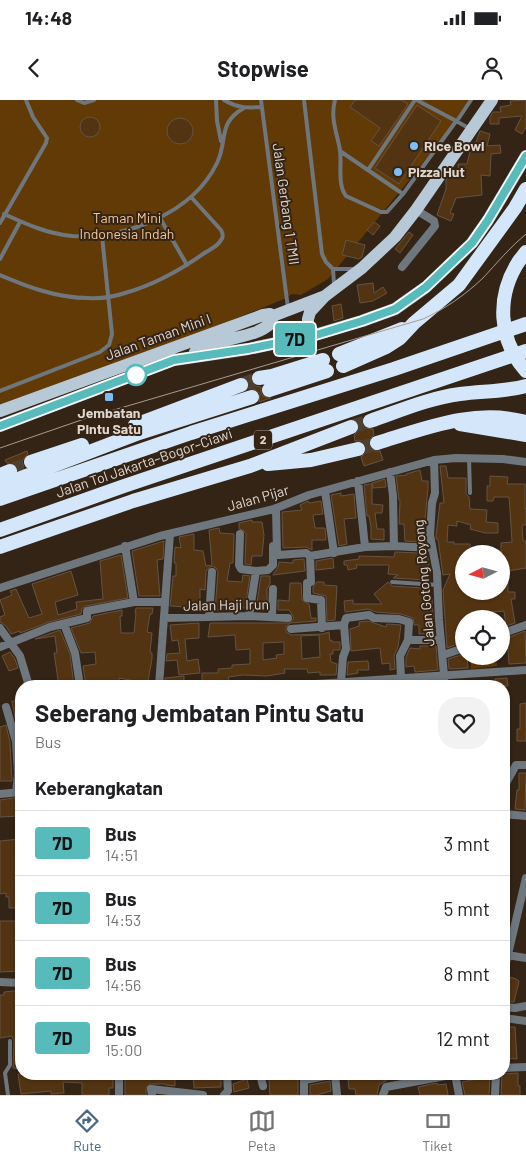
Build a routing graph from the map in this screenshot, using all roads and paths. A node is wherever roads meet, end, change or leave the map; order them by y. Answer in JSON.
{"nodes":[{"id":1,"x":26,"y":100,"type":"edge"},
{"id":2,"x":77,"y":100,"type":"edge"},
{"id":3,"x":94,"y":100,"type":"edge"},
{"id":4,"x":216,"y":100,"type":"edge"},
{"id":5,"x":224,"y":100,"type":"edge"},
{"id":6,"x":261,"y":100,"type":"edge"},
{"id":7,"x":304,"y":100,"type":"edge"},
{"id":8,"x":335,"y":100,"type":"edge"},
{"id":9,"x":416,"y":100,"type":"edge"},
{"id":10,"x":471,"y":100,"type":"edge"},
{"id":11,"x":492,"y":100,"type":"edge"},
{"id":12,"x":262,"y":107,"type":"junction"},
{"id":13,"x":244,"y":108,"type":"junction"},
{"id":14,"x":458,"y":119,"type":"junction"},
{"id":15,"x":471,"y":129,"type":"junction"},
{"id":16,"x":222,"y":143,"type":"junction"},
{"id":17,"x":340,"y":151,"type":"junction"},
{"id":18,"x":526,"y":156,"type":"edge"},
{"id":19,"x":368,"y":170,"type":"junction"},
{"id":20,"x":526,"y":189,"type":"edge"},
{"id":21,"x":403,"y":194,"type":"junction"},
{"id":22,"x":191,"y":196,"type":"junction"},
{"id":23,"x":416,"y":210,"type":"junction"},
{"id":24,"x":4,"y":214,"type":"junction"},
{"id":25,"x":160,"y":218,"type":"junction"},
{"id":26,"x":20,"y":222,"type":"junction"},
{"id":27,"x":0,"y":223,"type":"edge"},
{"id":28,"x":102,"y":236,"type":"junction"},
{"id":29,"x":522,"y":257,"type":"edge"},
{"id":30,"x":0,"y":258,"type":"edge"},
{"id":31,"x":187,"y":266,"type":"junction"},
{"id":32,"x":402,"y":267,"type":"dead end"},
{"id":33,"x":362,"y":268,"type":"junction"},
{"id":34,"x":333,"y":269,"type":"junction"},
{"id":35,"x":0,"y":275,"type":"edge"},
{"id":36,"x":329,"y":292,"type":"junction"},
{"id":37,"x":108,"y":298,"type":"junction"},
{"id":38,"x":288,"y":310,"type":"junction"},
{"id":39,"x":273,"y":316,"type":"junction"},
{"id":40,"x":526,"y":324,"type":"edge"},
{"id":41,"x":312,"y":332,"type":"junction"},
{"id":42,"x":526,"y":350,"type":"edge"},
{"id":43,"x":174,"y":360,"type":"junction"},
{"id":44,"x":341,"y":360,"type":"dead end"},
{"id":45,"x":526,"y":371,"type":"edge"},
{"id":46,"x":259,"y":378,"type":"tunnel mouth"},
{"id":47,"x":241,"y":385,"type":"tunnel mouth"},
{"id":48,"x":526,"y":386,"type":"edge"},
{"id":49,"x":0,"y":390,"type":"edge"},
{"id":50,"x":270,"y":390,"type":"tunnel mouth"},
{"id":51,"x":252,"y":397,"type":"tunnel mouth"},
{"id":52,"x":0,"y":411,"type":"edge"},
{"id":53,"x":370,"y":422,"type":"tunnel mouth"},
{"id":54,"x":447,"y":422,"type":"junction"},
{"id":55,"x":526,"y":422,"type":"edge"},
{"id":56,"x":0,"y":426,"type":"edge"},
{"id":57,"x":351,"y":427,"type":"tunnel mouth"},
{"id":58,"x":526,"y":435,"type":"edge"},
{"id":59,"x":377,"y":443,"type":"tunnel mouth"},
{"id":60,"x":358,"y":449,"type":"tunnel mouth"},
{"id":61,"x":469,"y":458,"type":"junction"},
{"id":62,"x":434,"y":460,"type":"junction"},
{"id":63,"x":31,"y":462,"type":"tunnel mouth"},
{"id":64,"x":526,"y":462,"type":"edge"},
{"id":65,"x":250,"y":466,"type":"junction"},
{"id":66,"x":390,"y":472,"type":"junction"},
{"id":67,"x":358,"y":481,"type":"junction"},
{"id":68,"x":0,"y":486,"type":"edge"},
{"id":69,"x":325,"y":490,"type":"junction"},
{"id":70,"x":470,"y":493,"type":"dead end"},
{"id":71,"x":0,"y":499,"type":"edge"},
{"id":72,"x":275,"y":508,"type":"junction"},
{"id":73,"x":0,"y":530,"type":"edge"},
{"id":74,"x":170,"y":534,"type":"junction"},
{"id":75,"x":240,"y":534,"type":"dead end"},
{"id":76,"x":125,"y":546,"type":"junction"},
{"id":77,"x":394,"y":546,"type":"junction"},
{"id":78,"x":0,"y":547,"type":"edge"},
{"id":79,"x":365,"y":547,"type":"junction"},
{"id":80,"x":432,"y":548,"type":"junction"},
{"id":81,"x":334,"y":553,"type":"junction"},
{"id":82,"x":310,"y":556,"type":"junction"},
{"id":83,"x":256,"y":571,"type":"junction"},
{"id":84,"x":212,"y":572,"type":"dead end"},
{"id":85,"x":392,"y":582,"type":"dead end"},
{"id":86,"x":438,"y":585,"type":"junction"},
{"id":87,"x":0,"y":588,"type":"edge"},
{"id":88,"x":273,"y":589,"type":"dead end"},
{"id":89,"x":134,"y":602,"type":"junction"},
{"id":90,"x":165,"y":602,"type":"junction"},
{"id":91,"x":249,"y":616,"type":"junction"},
{"id":92,"x":272,"y":616,"type":"junction"},
{"id":93,"x":209,"y":617,"type":"junction"},
{"id":94,"x":164,"y":618,"type":"junction"},
{"id":95,"x":288,"y":618,"type":"dead end"},
{"id":96,"x":64,"y":624,"type":"junction"},
{"id":97,"x":526,"y":624,"type":"edge"},
{"id":98,"x":344,"y":625,"type":"junction"},
{"id":99,"x":0,"y":628,"type":"edge"},
{"id":100,"x":322,"y":628,"type":"junction"},
{"id":101,"x":291,"y":629,"type":"dead end"},
{"id":102,"x":510,"y":630,"type":"edge"},
{"id":103,"x":408,"y":640,"type":"junction"},
{"id":104,"x":441,"y":640,"type":"junction"},
{"id":105,"x":10,"y":643,"type":"junction"},
{"id":106,"x":0,"y":647,"type":"edge"},
{"id":107,"x":455,"y":651,"type":"edge"},
{"id":108,"x":442,"y":655,"type":"junction"},
{"id":109,"x":526,"y":670,"type":"edge"},
{"id":110,"x":444,"y":675,"type":"junction"},
{"id":111,"x":401,"y":679,"type":"junction"},
{"id":112,"x":27,"y":680,"type":"edge"},
{"id":113,"x":79,"y":680,"type":"edge"},
{"id":114,"x":159,"y":680,"type":"edge"},
{"id":115,"x":342,"y":680,"type":"edge"},
{"id":116,"x":381,"y":680,"type":"edge"},
{"id":117,"x":444,"y":680,"type":"edge"},
{"id":118,"x":6,"y":707,"type":"dead end"},
{"id":119,"x":15,"y":738,"type":"edge"},
{"id":120,"x":526,"y":765,"type":"edge"},
{"id":121,"x":510,"y":776,"type":"edge"},
{"id":122,"x":15,"y":792,"type":"edge"},
{"id":123,"x":0,"y":794,"type":"edge"},
{"id":124,"x":510,"y":815,"type":"edge"},
{"id":125,"x":526,"y":816,"type":"edge"},
{"id":126,"x":526,"y":881,"type":"edge"},
{"id":127,"x":510,"y":943,"type":"edge"},
{"id":128,"x":510,"y":955,"type":"edge"},
{"id":129,"x":526,"y":958,"type":"edge"},
{"id":130,"x":0,"y":982,"type":"edge"},
{"id":131,"x":15,"y":983,"type":"edge"},
{"id":132,"x":526,"y":1006,"type":"edge"},
{"id":133,"x":510,"y":1008,"type":"edge"},
{"id":134,"x":510,"y":1019,"type":"edge"},
{"id":135,"x":526,"y":1020,"type":"edge"},
{"id":136,"x":10,"y":1041,"type":"dead end"},
{"id":137,"x":526,"y":1067,"type":"edge"},
{"id":138,"x":510,"y":1068,"type":"edge"},
{"id":139,"x":119,"y":1080,"type":"edge"},
{"id":140,"x":227,"y":1080,"type":"edge"},
{"id":141,"x":262,"y":1080,"type":"edge"},
{"id":142,"x":304,"y":1080,"type":"edge"},
{"id":143,"x":334,"y":1080,"type":"edge"},
{"id":144,"x":424,"y":1080,"type":"edge"},
{"id":145,"x":457,"y":1080,"type":"edge"},
{"id":146,"x":496,"y":1080,"type":"edge"},
{"id":147,"x":263,"y":1086,"type":"dead end"},
{"id":148,"x":8,"y":1095,"type":"edge"},
{"id":149,"x":120,"y":1095,"type":"edge"},
{"id":150,"x":152,"y":1095,"type":"edge"},
{"id":151,"x":203,"y":1095,"type":"edge"},
{"id":152,"x":224,"y":1095,"type":"edge"},
{"id":153,"x":304,"y":1095,"type":"edge"},
{"id":154,"x":336,"y":1095,"type":"edge"},
{"id":155,"x":383,"y":1095,"type":"edge"},
{"id":156,"x":459,"y":1095,"type":"edge"},
{"id":157,"x":495,"y":1095,"type":"edge"}],
"edges":[{"from":1,"to":24,"type":"lane"},
{"from":2,"to":3,"type":"lane"},
{"from":4,"to":16,"type":"lane"},
{"from":5,"to":13,"type":"lane"},
{"from":6,"to":12,"type":"lane","name":"Jalan Gerbang 1 TMII"},
{"from":7,"to":34,"type":"lane","name":"Jalan Gerbang 1 TMII"},
{"from":8,"to":17,"type":"lane"},
{"from":9,"to":14,"type":"lane"},
{"from":9,"to":19,"type":"lane"},
{"from":10,"to":14,"type":"lane"},
{"from":11,"to":15,"type":"main road"},
{"from":12,"to":13,"type":"lane"},
{"from":12,"to":38,"type":"lane","name":"Jalan Gerbang 1 TMII"},
{"from":13,"to":16,"type":"lane"},
{"from":14,"to":15,"type":"lane"},
{"from":14,"to":21,"type":"lane"},
{"from":15,"to":23,"type":"main road"},
{"from":16,"to":22,"type":"lane"},
{"from":17,"to":19,"type":"lane"},
{"from":17,"to":21,"type":"lane"},
{"from":18,"to":41,"type":"main road","name":"Jalan Taman Mini I"},
{"from":19,"to":21,"type":"lane"},
{"from":20,"to":44,"type":"highway"},
{"from":22,"to":25,"type":"lane"},
{"from":22,"to":31,"type":"lane"},
{"from":23,"to":32,"type":"street"},
{"from":23,"to":33,"type":"main road"},
{"from":24,"to":26,"type":"lane"},
{"from":24,"to":27,"type":"lane"},
{"from":25,"to":28,"type":"lane"},
{"from":25,"to":31,"type":"lane"},
{"from":26,"to":28,"type":"lane"},
{"from":26,"to":30,"type":"lane"},
{"from":28,"to":37,"type":"lane"},
{"from":29,"to":45,"type":"highway","bridge":true},
{"from":31,"to":37,"type":"lane"},
{"from":33,"to":34,"type":"lane"},
{"from":33,"to":36,"type":"main road"},
{"from":34,"to":36,"type":"lane"},
{"from":35,"to":37,"type":"lane"},
{"from":36,"to":38,"type":"main road","name":"Jalan Taman Mini I"},
{"from":36,"to":41,"type":"main road"},
{"from":37,"to":49,"type":"lane"},
{"from":38,"to":39,"type":"main road","name":"Jalan Taman Mini I"},
{"from":38,"to":41,"type":"main road"},
{"from":39,"to":43,"type":"main road"},
{"from":39,"to":52,"type":"main road","name":"Jalan Taman Mini I"},
{"from":40,"to":71,"type":"highway","name":"Jalan Tol Jakarta–Bogor–Ciawi","number":"2"},
{"from":41,"to":43,"type":"main road","name":"Jalan Taman Mini I"},
{"from":42,"to":73,"type":"highway","name":"Jalan Tol Jakarta–Bogor–Ciawi","number":"2"},
{"from":43,"to":56,"type":"main road","name":"Jalan Taman Mini I"},
{"from":46,"to":50,"type":"highway"},
{"from":47,"to":63,"type":"highway"},
{"from":48,"to":53,"type":"highway"},
{"from":51,"to":68,"type":"highway"},
{"from":54,"to":55,"type":"highway"},
{"from":54,"to":58,"type":"highway"},
{"from":54,"to":59,"type":"highway"},
{"from":57,"to":65,"type":"highway"},
{"from":60,"to":65,"type":"highway"},
{"from":61,"to":62,"type":"street","name":"Jalan Pijar"},
{"from":61,"to":64,"type":"street","name":"Jalan Pijar"},
{"from":61,"to":70,"type":"lane"},
{"from":62,"to":66,"type":"street","name":"Jalan Pijar"},
{"from":62,"to":80,"type":"street","name":"Jalan Gotong Royong"},
{"from":65,"to":78,"type":"highway"},
{"from":66,"to":67,"type":"street","name":"Jalan Pijar"},
{"from":66,"to":77,"type":"street"},
{"from":67,"to":69,"type":"street","name":"Jalan Pijar"},
{"from":67,"to":79,"type":"street"},
{"from":69,"to":72,"type":"street","name":"Jalan Pijar"},
{"from":69,"to":81,"type":"street"},
{"from":72,"to":74,"type":"street","name":"Jalan Pijar"},
{"from":72,"to":82,"type":"street"},
{"from":72,"to":83,"type":"street"},
{"from":74,"to":76,"type":"street","name":"Jalan Pijar"},
{"from":74,"to":90,"type":"street","name":"Jalan Haji Irun"},
{"from":75,"to":83,"type":"street"},
{"from":76,"to":87,"type":"street","name":"Jalan Pijar"},
{"from":76,"to":89,"type":"street"},
{"from":77,"to":79,"type":"street"},
{"from":77,"to":80,"type":"street"},
{"from":79,"to":81,"type":"street"},
{"from":80,"to":86,"type":"street","name":"Jalan Gotong Royong"},
{"from":81,"to":82,"type":"street"},
{"from":82,"to":100,"type":"street"},
{"from":83,"to":91,"type":"street"},
{"from":84,"to":93,"type":"street"},
{"from":85,"to":86,"type":"lane"},
{"from":86,"to":104,"type":"street","name":"Jalan Gotong Royong"},
{"from":88,"to":92,"type":"street"},
{"from":89,"to":90,"type":"street"},
{"from":89,"to":96,"type":"street"},
{"from":90,"to":94,"type":"street","name":"Jalan Haji Irun"},
{"from":91,"to":92,"type":"street","name":"Jalan Haji Irun"},
{"from":91,"to":93,"type":"street","name":"Jalan Haji Irun"},
{"from":92,"to":95,"type":"street","name":"Jalan Haji Irun"},
{"from":93,"to":94,"type":"street","name":"Jalan Haji Irun"},
{"from":94,"to":114,"type":"street","name":"Jalan Haji Irun"},
{"from":96,"to":105,"type":"street"},
{"from":96,"to":113,"type":"street"},
{"from":97,"to":102,"type":"street"},
{"from":98,"to":100,"type":"street"},
{"from":98,"to":103,"type":"street"},
{"from":98,"to":115,"type":"street"},
{"from":99,"to":105,"type":"street"},
{"from":100,"to":101,"type":"street"},
{"from":103,"to":104,"type":"street"},
{"from":103,"to":111,"type":"street"},
{"from":104,"to":108,"type":"street","name":"Jalan Gotong Royong"},
{"from":105,"to":106,"type":"street"},
{"from":105,"to":112,"type":"street"},
{"from":107,"to":108,"type":"street"},
{"from":108,"to":110,"type":"street","name":"Jalan Gotong Royong"},
{"from":109,"to":110,"type":"street"},
{"from":110,"to":111,"type":"street"},
{"from":110,"to":117,"type":"street","name":"Jalan Gotong Royong"},
{"from":111,"to":116,"type":"street"},
{"from":118,"to":119,"type":"street"},
{"from":120,"to":121,"type":"street"},
{"from":122,"to":123,"type":"street"},
{"from":124,"to":125,"type":"street"},
{"from":126,"to":127,"type":"street"},
{"from":128,"to":129,"type":"street"},
{"from":130,"to":131,"type":"street"},
{"from":132,"to":133,"type":"street"},
{"from":134,"to":135,"type":"street"},
{"from":136,"to":148,"type":"lane"},
{"from":137,"to":138,"type":"street"},
{"from":139,"to":149,"type":"street"},
{"from":140,"to":152,"type":"street"},
{"from":141,"to":147,"type":"street"},
{"from":142,"to":153,"type":"street"},
{"from":143,"to":154,"type":"street"},
{"from":144,"to":155,"type":"street"},
{"from":145,"to":156,"type":"street"},
{"from":146,"to":157,"type":"street"},
{"from":150,"to":151,"type":"street"}]}
